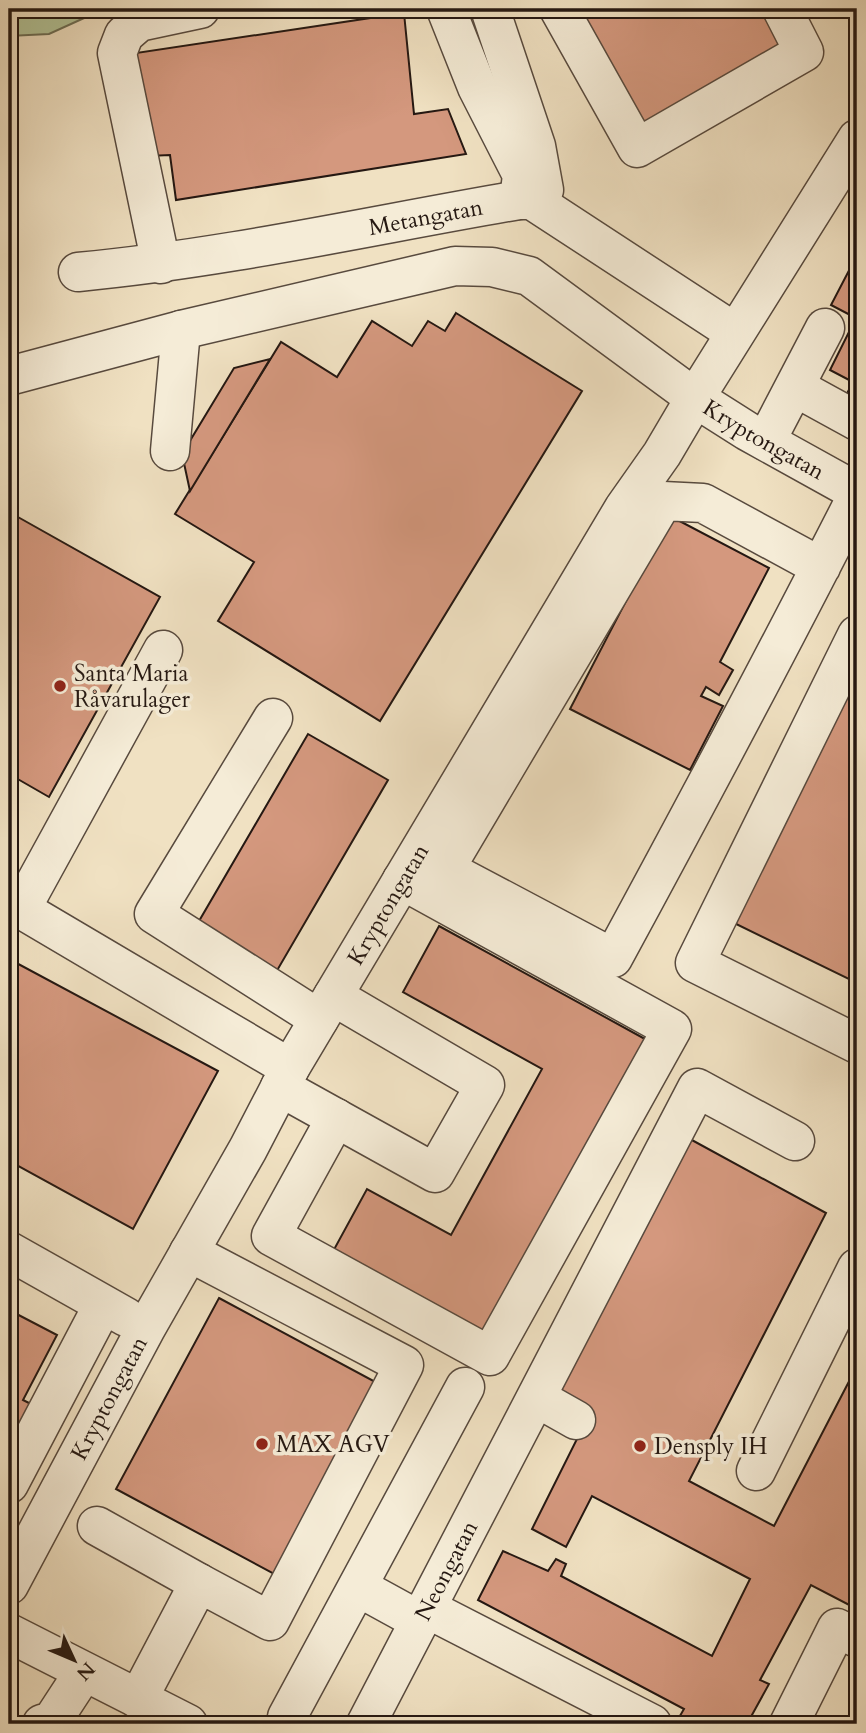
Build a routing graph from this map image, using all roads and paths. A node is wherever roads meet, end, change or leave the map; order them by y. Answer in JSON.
{"nodes":[{"id":1,"x":200,"y":9,"type":"edge"},
{"id":2,"x":446,"y":9,"type":"edge"},
{"id":3,"x":491,"y":9,"type":"edge"},
{"id":4,"x":559,"y":9,"type":"edge"},
{"id":5,"x":782,"y":9,"type":"edge"},
{"id":6,"x":857,"y":139,"type":"edge"},
{"id":7,"x":530,"y":202,"type":"junction"},
{"id":8,"x":161,"y":264,"type":"junction"},
{"id":9,"x":78,"y":272,"type":"dead end"},
{"id":10,"x":825,"y":328,"type":"dead end"},
{"id":11,"x":181,"y":330,"type":"junction"},
{"id":12,"x":734,"y":332,"type":"junction"},
{"id":13,"x":9,"y":376,"type":"edge"},
{"id":14,"x":795,"y":387,"type":"junction"},
{"id":15,"x":695,"y":398,"type":"junction"},
{"id":16,"x":857,"y":421,"type":"edge"},
{"id":17,"x":766,"y":441,"type":"junction"},
{"id":18,"x":170,"y":452,"type":"dead end"},
{"id":19,"x":857,"y":494,"type":"edge"},
{"id":20,"x":821,"y":567,"type":"junction"},
{"id":21,"x":857,"y":635,"type":"edge"},
{"id":22,"x":163,"y":650,"type":"dead end"},
{"id":23,"x":273,"y":718,"type":"dead end"},
{"id":24,"x":402,"y":880,"type":"junction"},
{"id":25,"x":15,"y":906,"type":"edge"},
{"id":26,"x":326,"y":1007,"type":"junction"},
{"id":27,"x":857,"y":1044,"type":"edge"},
{"id":28,"x":285,"y":1077,"type":"junction"},
{"id":29,"x":336,"y":1118,"type":"junction"},
{"id":30,"x":795,"y":1142,"type":"dead end"},
{"id":31,"x":9,"y":1251,"type":"edge"},
{"id":32,"x":189,"y":1252,"type":"junction"},
{"id":33,"x":857,"y":1268,"type":"edge"},
{"id":34,"x":103,"y":1305,"type":"junction"},
{"id":35,"x":146,"y":1328,"type":"junction"},
{"id":36,"x":466,"y":1387,"type":"dead end"},
{"id":37,"x":532,"y":1407,"type":"junction"},
{"id":38,"x":576,"y":1420,"type":"dead end"},
{"id":39,"x":756,"y":1471,"type":"dead end"},
{"id":40,"x":9,"y":1484,"type":"edge"},
{"id":41,"x":97,"y":1526,"type":"dead end"},
{"id":42,"x":199,"y":1583,"type":"junction"},
{"id":43,"x":9,"y":1585,"type":"edge"},
{"id":44,"x":358,"y":1587,"type":"junction"},
{"id":45,"x":423,"y":1615,"type":"junction"},
{"id":46,"x":9,"y":1633,"type":"edge"},
{"id":47,"x":857,"y":1638,"type":"edge"},
{"id":48,"x":85,"y":1672,"type":"junction"},
{"id":49,"x":138,"y":1699,"type":"junction"},
{"id":50,"x":287,"y":1717,"type":"dead end"},
{"id":51,"x":42,"y":1724,"type":"edge"},
{"id":52,"x":188,"y":1724,"type":"edge"},
{"id":53,"x":366,"y":1724,"type":"edge"},
{"id":54,"x":652,"y":1724,"type":"edge"},
{"id":55,"x":789,"y":1724,"type":"edge"}],
"edges":[{"from":1,"to":8,"type":"street"},
{"from":2,"to":7,"type":"street"},
{"from":3,"to":7,"type":"street"},
{"from":4,"to":5,"type":"street"},
{"from":6,"to":12,"type":"street"},
{"from":7,"to":8,"type":"street","name":"Metangatan"},
{"from":7,"to":12,"type":"street"},
{"from":8,"to":9,"type":"street","name":"Metangatan"},
{"from":10,"to":14,"type":"street"},
{"from":11,"to":13,"type":"street"},
{"from":11,"to":15,"type":"street"},
{"from":11,"to":18,"type":"street"},
{"from":12,"to":15,"type":"street"},
{"from":14,"to":16,"type":"street"},
{"from":14,"to":17,"type":"street"},
{"from":15,"to":17,"type":"street","name":"Kryptongatan"},
{"from":15,"to":24,"type":"street","name":"Kryptongatan"},
{"from":17,"to":19,"type":"street","name":"Kryptongatan"},
{"from":19,"to":20,"type":"street"},
{"from":20,"to":20,"type":"street"},
{"from":21,"to":27,"type":"street"},
{"from":22,"to":25,"type":"street"},
{"from":23,"to":26,"type":"street"},
{"from":24,"to":26,"type":"street","name":"Kryptongatan"},
{"from":24,"to":29,"type":"street"},
{"from":25,"to":28,"type":"street"},
{"from":26,"to":28,"type":"street","name":"Kryptongatan"},
{"from":26,"to":29,"type":"street"},
{"from":28,"to":29,"type":"street"},
{"from":28,"to":32,"type":"street","name":"Kryptongatan"},
{"from":30,"to":37,"type":"street","name":"Neongatan"},
{"from":31,"to":34,"type":"street"},
{"from":32,"to":35,"type":"street","name":"Kryptongatan"},
{"from":32,"to":42,"type":"street"},
{"from":33,"to":39,"type":"street"},
{"from":34,"to":35,"type":"street"},
{"from":34,"to":40,"type":"street"},
{"from":35,"to":43,"type":"street","name":"Kryptongatan"},
{"from":36,"to":44,"type":"street"},
{"from":37,"to":38,"type":"street"},
{"from":37,"to":45,"type":"street","name":"Neongatan"},
{"from":41,"to":42,"type":"street"},
{"from":42,"to":49,"type":"street"},
{"from":44,"to":45,"type":"street"},
{"from":44,"to":50,"type":"street"},
{"from":45,"to":53,"type":"street","name":"Neongatan"},
{"from":45,"to":54,"type":"street"},
{"from":46,"to":48,"type":"street"},
{"from":47,"to":55,"type":"street"},
{"from":48,"to":49,"type":"street"},
{"from":48,"to":51,"type":"street"},
{"from":49,"to":52,"type":"street"}]}
